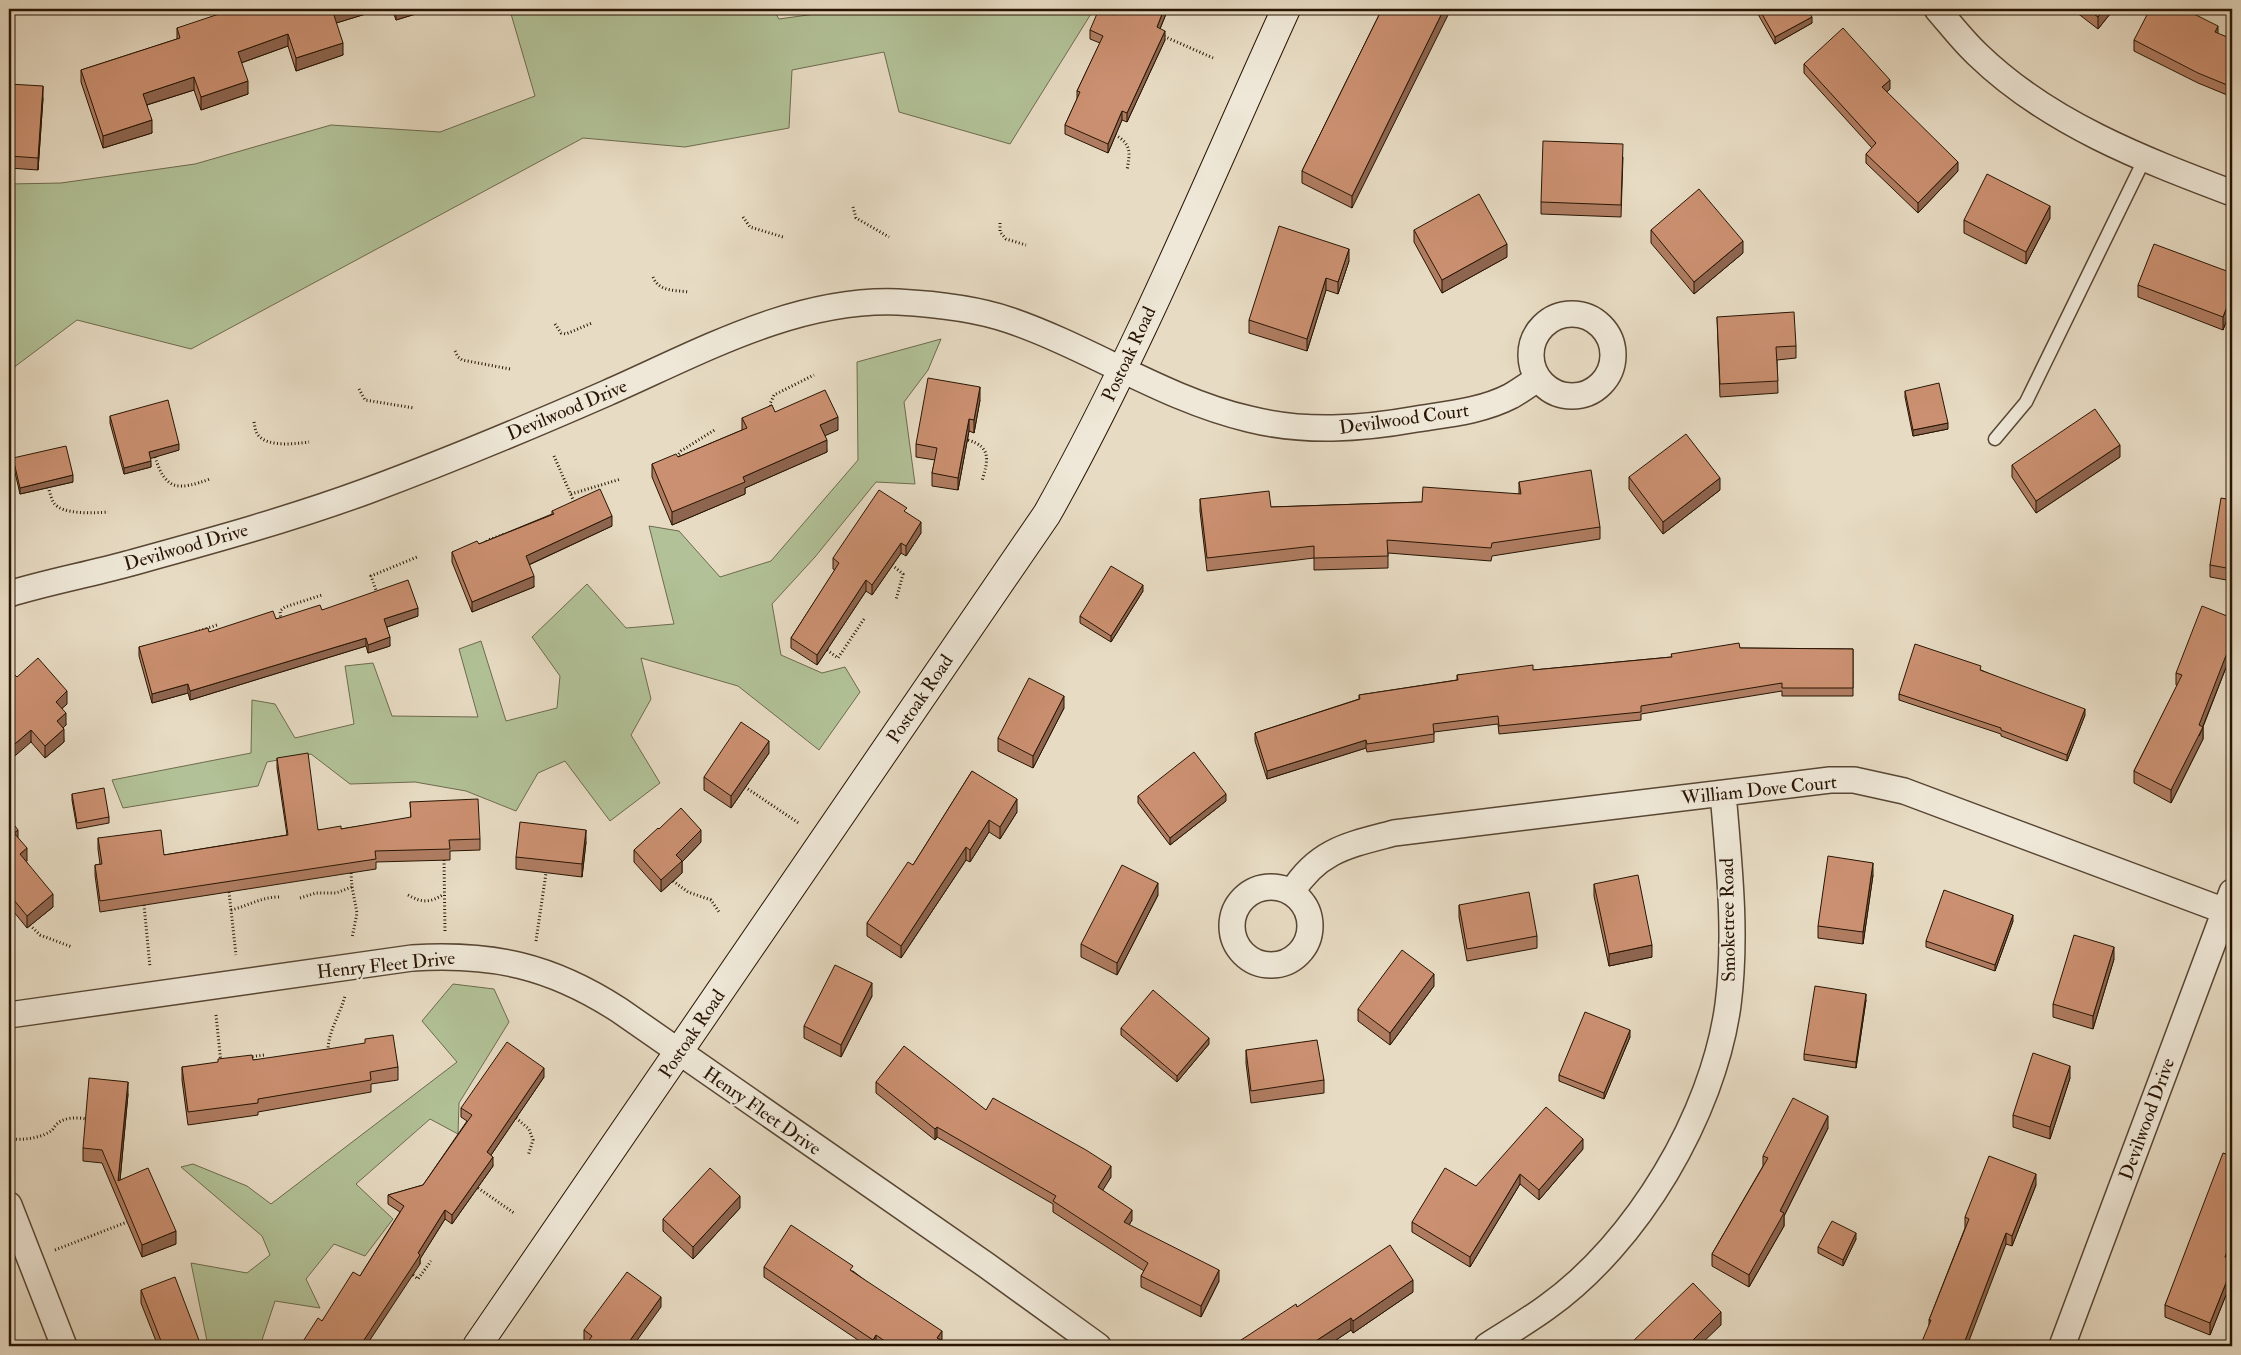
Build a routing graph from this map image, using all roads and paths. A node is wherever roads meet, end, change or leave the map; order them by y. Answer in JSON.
{"nodes":[{"id":1,"x":1286,"y":9,"type":"edge"},
{"id":2,"x":1937,"y":9,"type":"edge"},
{"id":3,"x":1158,"y":33,"type":"edge"},
{"id":4,"x":1213,"y":58,"type":"dead end"},
{"id":5,"x":1116,"y":135,"type":"edge"},
{"id":6,"x":2144,"y":160,"type":"junction"},
{"id":7,"x":1127,"y":170,"type":"dead end"},
{"id":8,"x":2232,"y":193,"type":"edge"},
{"id":9,"x":853,"y":207,"type":"dead end"},
{"id":10,"x":743,"y":217,"type":"dead end"},
{"id":11,"x":1000,"y":223,"type":"dead end"},
{"id":12,"x":783,"y":237,"type":"dead end"},
{"id":13,"x":889,"y":237,"type":"dead end"},
{"id":14,"x":1026,"y":245,"type":"dead end"},
{"id":15,"x":653,"y":277,"type":"dead end"},
{"id":16,"x":689,"y":292,"type":"dead end"},
{"id":17,"x":592,"y":323,"type":"dead end"},
{"id":18,"x":555,"y":324,"type":"dead end"},
{"id":19,"x":455,"y":351,"type":"dead end"},
{"id":20,"x":510,"y":369,"type":"dead end"},
{"id":21,"x":1122,"y":370,"type":"junction"},
{"id":22,"x":814,"y":375,"type":"dead end"},
{"id":23,"x":1538,"y":379,"type":"dead end"},
{"id":24,"x":360,"y":389,"type":"dead end"},
{"id":25,"x":414,"y":408,"type":"dead end"},
{"id":26,"x":776,"y":417,"type":"edge"},
{"id":27,"x":254,"y":422,"type":"dead end"},
{"id":28,"x":716,"y":429,"type":"dead end"},
{"id":29,"x":1995,"y":439,"type":"dead end"},
{"id":30,"x":968,"y":440,"type":"edge"},
{"id":31,"x":309,"y":442,"type":"dead end"},
{"id":32,"x":554,"y":456,"type":"dead end"},
{"id":33,"x":154,"y":457,"type":"edge"},
{"id":34,"x":684,"y":467,"type":"edge"},
{"id":35,"x":621,"y":478,"type":"dead end"},
{"id":36,"x":210,"y":479,"type":"dead end"},
{"id":37,"x":982,"y":482,"type":"dead end"},
{"id":38,"x":48,"y":487,"type":"edge"},
{"id":39,"x":571,"y":494,"type":"junction"},
{"id":40,"x":578,"y":510,"type":"edge"},
{"id":41,"x":108,"y":512,"type":"dead end"},
{"id":42,"x":506,"y":533,"type":"edge"},
{"id":43,"x":485,"y":552,"type":"edge"},
{"id":44,"x":417,"y":557,"type":"dead end"},
{"id":45,"x":892,"y":565,"type":"edge"},
{"id":46,"x":9,"y":594,"type":"edge"},
{"id":47,"x":322,"y":595,"type":"dead end"},
{"id":48,"x":379,"y":598,"type":"edge"},
{"id":49,"x":896,"y":600,"type":"dead end"},
{"id":50,"x":864,"y":619,"type":"dead end"},
{"id":51,"x":217,"y":625,"type":"dead end"},
{"id":52,"x":283,"y":626,"type":"edge"},
{"id":53,"x":191,"y":633,"type":"edge"},
{"id":54,"x":827,"y":650,"type":"edge"},
{"id":55,"x":12,"y":660,"type":"dead end"},
{"id":56,"x":9,"y":664,"type":"edge"},
{"id":57,"x":746,"y":788,"type":"edge"},
{"id":58,"x":1723,"y":793,"type":"junction"},
{"id":59,"x":824,"y":840,"type":"junction"},
{"id":60,"x":444,"y":860,"type":"edge"},
{"id":61,"x":351,"y":873,"type":"edge"},
{"id":62,"x":546,"y":873,"type":"edge"},
{"id":63,"x":673,"y":881,"type":"edge"},
{"id":64,"x":352,"y":887,"type":"junction"},
{"id":65,"x":229,"y":892,"type":"edge"},
{"id":66,"x":1292,"y":892,"type":"dead end"},
{"id":67,"x":444,"y":894,"type":"junction"},
{"id":68,"x":408,"y":895,"type":"dead end"},
{"id":69,"x":279,"y":897,"type":"dead end"},
{"id":70,"x":300,"y":898,"type":"dead end"},
{"id":71,"x":2229,"y":901,"type":"edge"},
{"id":72,"x":144,"y":905,"type":"edge"},
{"id":73,"x":231,"y":910,"type":"junction"},
{"id":74,"x":719,"y":912,"type":"dead end"},
{"id":75,"x":30,"y":926,"type":"edge"},
{"id":76,"x":72,"y":947,"type":"dead end"},
{"id":77,"x":446,"y":956,"type":"junction"},
{"id":78,"x":348,"y":967,"type":"junction"},
{"id":79,"x":533,"y":969,"type":"junction"},
{"id":80,"x":239,"y":983,"type":"junction"},
{"id":81,"x":214,"y":986,"type":"junction"},
{"id":82,"x":152,"y":995,"type":"junction"},
{"id":83,"x":9,"y":1015,"type":"edge"},
{"id":84,"x":679,"y":1053,"type":"junction"},
{"id":85,"x":264,"y":1055,"type":"dead end"},
{"id":86,"x":328,"y":1055,"type":"edge"},
{"id":87,"x":247,"y":1057,"type":"edge"},
{"id":88,"x":230,"y":1059,"type":"edge"},
{"id":89,"x":221,"y":1060,"type":"junction"},
{"id":90,"x":222,"y":1071,"type":"edge"},
{"id":91,"x":516,"y":1118,"type":"edge"},
{"id":92,"x":86,"y":1119,"type":"edge"},
{"id":93,"x":9,"y":1139,"type":"edge"},
{"id":94,"x":528,"y":1156,"type":"dead end"},
{"id":95,"x":478,"y":1188,"type":"edge"},
{"id":96,"x":9,"y":1205,"type":"edge"},
{"id":97,"x":514,"y":1213,"type":"dead end"},
{"id":98,"x":127,"y":1222,"type":"edge"},
{"id":99,"x":31,"y":1260,"type":"junction"},
{"id":100,"x":431,"y":1261,"type":"dead end"},
{"id":101,"x":413,"y":1275,"type":"edge"},
{"id":102,"x":157,"y":1342,"type":"edge"},
{"id":103,"x":64,"y":1346,"type":"edge"},
{"id":104,"x":147,"y":1346,"type":"edge"},
{"id":105,"x":477,"y":1346,"type":"edge"},
{"id":106,"x":1098,"y":1346,"type":"edge"},
{"id":107,"x":1487,"y":1346,"type":"edge"},
{"id":108,"x":2062,"y":1346,"type":"edge"}],
"edges":[{"from":1,"to":21,"type":"street","name":"Postoak Road"},
{"from":2,"to":6,"type":"street"},
{"from":3,"to":4,"type":"path"},
{"from":5,"to":7,"type":"path"},
{"from":6,"to":8,"type":"street"},
{"from":6,"to":29,"type":"lane"},
{"from":9,"to":13,"type":"path"},
{"from":10,"to":12,"type":"path"},
{"from":11,"to":14,"type":"path"},
{"from":15,"to":16,"type":"path"},
{"from":17,"to":18,"type":"path"},
{"from":19,"to":20,"type":"path"},
{"from":21,"to":23,"type":"street","name":"Devilwood Court"},
{"from":21,"to":46,"type":"street","name":"Devilwood Drive"},
{"from":21,"to":59,"type":"street","name":"Postoak Road"},
{"from":22,"to":26,"type":"path"},
{"from":24,"to":25,"type":"path"},
{"from":27,"to":31,"type":"path"},
{"from":28,"to":34,"type":"path"},
{"from":30,"to":37,"type":"path"},
{"from":32,"to":39,"type":"path"},
{"from":33,"to":36,"type":"path"},
{"from":35,"to":39,"type":"path"},
{"from":38,"to":41,"type":"path"},
{"from":39,"to":40,"type":"path"},
{"from":42,"to":43,"type":"path"},
{"from":44,"to":48,"type":"path"},
{"from":45,"to":49,"type":"path"},
{"from":47,"to":52,"type":"path"},
{"from":50,"to":54,"type":"path"},
{"from":51,"to":53,"type":"path"},
{"from":55,"to":56,"type":"path"},
{"from":57,"to":59,"type":"path"},
{"from":58,"to":66,"type":"street","name":"William Dove Court"},
{"from":58,"to":71,"type":"street","name":"William Dove Court"},
{"from":58,"to":107,"type":"street","name":"Smoketree Road"},
{"from":59,"to":84,"type":"street","name":"Postoak Road"},
{"from":60,"to":67,"type":"path"},
{"from":61,"to":64,"type":"path"},
{"from":62,"to":79,"type":"path"},
{"from":63,"to":74,"type":"path"},
{"from":64,"to":70,"type":"path"},
{"from":64,"to":78,"type":"path"},
{"from":65,"to":73,"type":"path"},
{"from":67,"to":68,"type":"path"},
{"from":67,"to":77,"type":"path"},
{"from":69,"to":73,"type":"path"},
{"from":71,"to":108,"type":"street","name":"Devilwood Drive"},
{"from":72,"to":82,"type":"path"},
{"from":73,"to":80,"type":"path"},
{"from":75,"to":76,"type":"path"},
{"from":77,"to":78,"type":"street","name":"Henry Fleet Drive"},
{"from":77,"to":79,"type":"street","name":"Henry Fleet Drive"},
{"from":78,"to":80,"type":"street","name":"Henry Fleet Drive"},
{"from":78,"to":86,"type":"path"},
{"from":79,"to":84,"type":"street","name":"Henry Fleet Drive"},
{"from":80,"to":81,"type":"street","name":"Henry Fleet Drive"},
{"from":81,"to":82,"type":"street","name":"Henry Fleet Drive"},
{"from":81,"to":89,"type":"path"},
{"from":82,"to":83,"type":"street","name":"Henry Fleet Drive"},
{"from":84,"to":105,"type":"street","name":"Postoak Road"},
{"from":84,"to":106,"type":"street","name":"Henry Fleet Drive"},
{"from":85,"to":87,"type":"path"},
{"from":88,"to":89,"type":"path"},
{"from":89,"to":90,"type":"path"},
{"from":91,"to":94,"type":"path"},
{"from":92,"to":93,"type":"path"},
{"from":95,"to":97,"type":"path"},
{"from":96,"to":99,"type":"street"},
{"from":98,"to":99,"type":"path"},
{"from":99,"to":103,"type":"street"},
{"from":100,"to":101,"type":"path"},
{"from":102,"to":104,"type":"path"}]}
